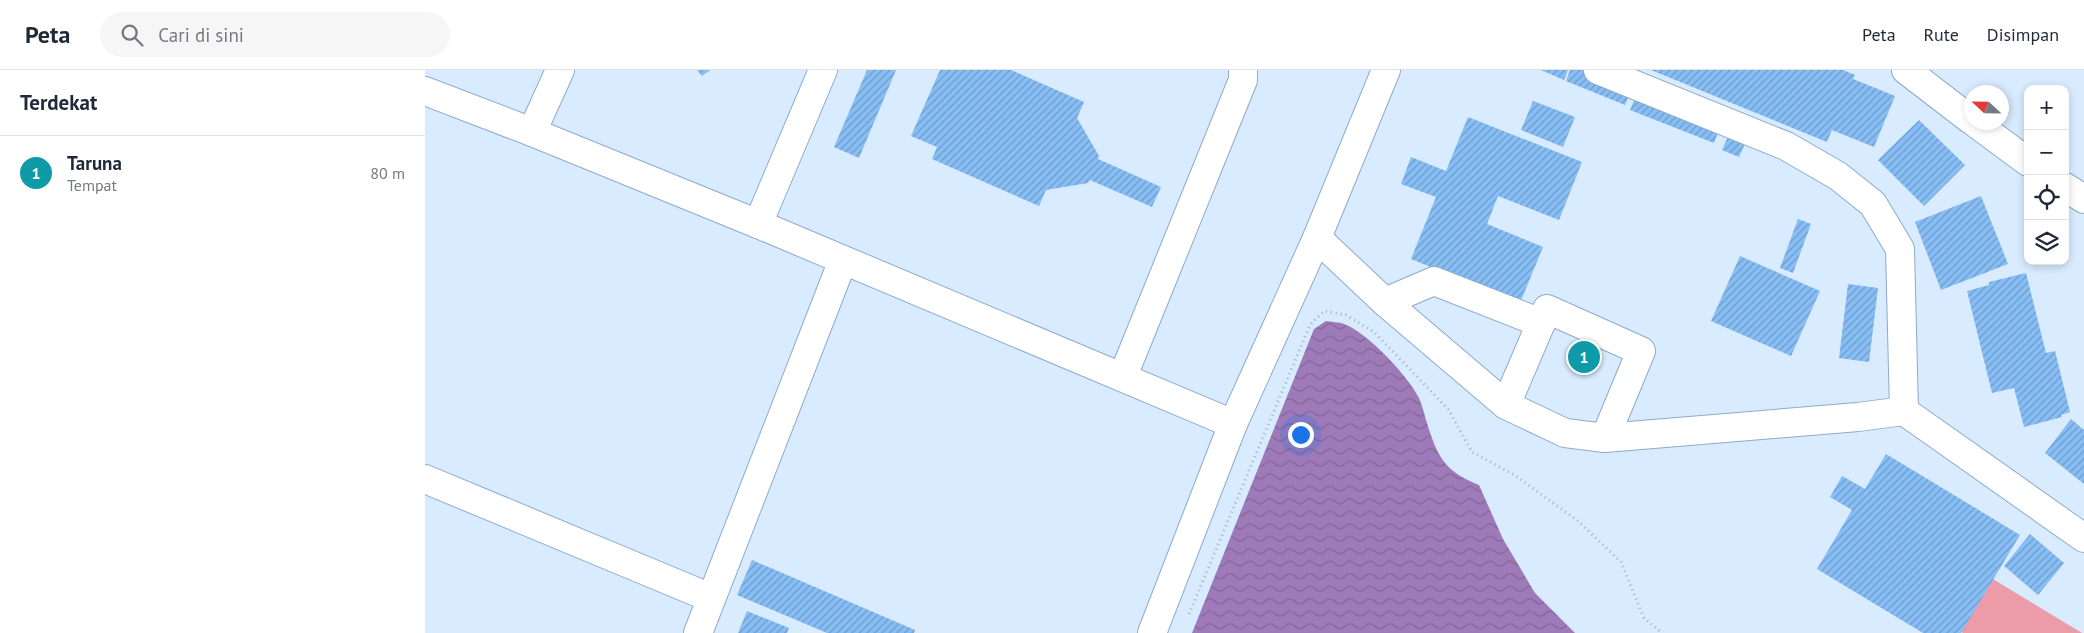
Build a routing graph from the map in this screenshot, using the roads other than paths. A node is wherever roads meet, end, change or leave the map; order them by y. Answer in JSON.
{"nodes":[{"id":1,"x":560,"y":70,"type":"edge"},
{"id":2,"x":823,"y":70,"type":"edge"},
{"id":3,"x":1243,"y":70,"type":"edge"},
{"id":4,"x":1386,"y":70,"type":"edge"},
{"id":5,"x":1598,"y":70,"type":"edge"},
{"id":6,"x":1905,"y":70,"type":"edge"},
{"id":7,"x":427,"y":98,"type":"edge"},
{"id":8,"x":1964,"y":115,"type":"edge"},
{"id":9,"x":1984,"y":130,"type":"edge"},
{"id":10,"x":532,"y":132,"type":"junction"},
{"id":11,"x":2024,"y":159,"type":"edge"},
{"id":12,"x":2069,"y":190,"type":"edge"},
{"id":13,"x":2084,"y":199,"type":"edge"},
{"id":14,"x":758,"y":224,"type":"junction"},
{"id":15,"x":1317,"y":238,"type":"junction"},
{"id":16,"x":843,"y":260,"type":"junction"},
{"id":17,"x":1385,"y":302,"type":"junction"},
{"id":18,"x":1541,"y":324,"type":"junction"},
{"id":19,"x":1123,"y":376,"type":"junction"},
{"id":20,"x":1506,"y":405,"type":"junction"},
{"id":21,"x":1905,"y":412,"type":"junction"},
{"id":22,"x":1233,"y":424,"type":"junction"},
{"id":23,"x":1605,"y":438,"type":"junction"},
{"id":24,"x":425,"y":479,"type":"edge"},
{"id":25,"x":2084,"y":538,"type":"edge"},
{"id":26,"x":711,"y":598,"type":"junction"},
{"id":27,"x":698,"y":633,"type":"edge"},
{"id":28,"x":1152,"y":633,"type":"edge"}],
"edges":[{"from":1,"to":10,"type":"lane"},
{"from":2,"to":14,"type":"lane"},
{"from":3,"to":19,"type":"lane"},
{"from":4,"to":15,"type":"lane"},
{"from":5,"to":21,"type":"lane"},
{"from":6,"to":8,"type":"lane"},
{"from":7,"to":10,"type":"lane"},
{"from":9,"to":11,"type":"lane"},
{"from":10,"to":14,"type":"lane"},
{"from":12,"to":13,"type":"lane"},
{"from":14,"to":16,"type":"lane"},
{"from":15,"to":17,"type":"lane"},
{"from":15,"to":22,"type":"lane"},
{"from":16,"to":19,"type":"lane"},
{"from":16,"to":26,"type":"lane"},
{"from":17,"to":18,"type":"lane"},
{"from":17,"to":20,"type":"lane"},
{"from":18,"to":20,"type":"lane"},
{"from":18,"to":23,"type":"lane"},
{"from":19,"to":22,"type":"lane"},
{"from":20,"to":23,"type":"lane"},
{"from":21,"to":23,"type":"lane"},
{"from":21,"to":25,"type":"lane"},
{"from":22,"to":28,"type":"lane"},
{"from":24,"to":26,"type":"lane"},
{"from":26,"to":27,"type":"lane"}]}
